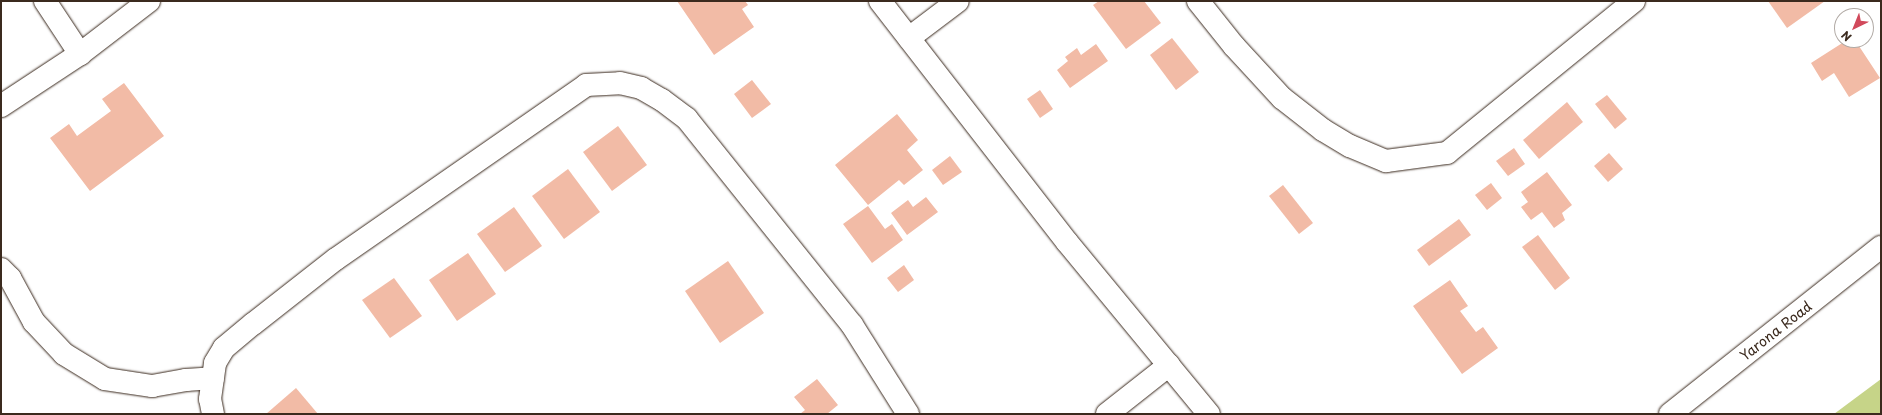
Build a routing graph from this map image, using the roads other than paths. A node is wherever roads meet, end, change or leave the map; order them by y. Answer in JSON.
{"nodes":[{"id":1,"x":45,"y":1,"type":"edge"},
{"id":2,"x":149,"y":1,"type":"edge"},
{"id":3,"x":880,"y":1,"type":"edge"},
{"id":4,"x":958,"y":1,"type":"edge"},
{"id":5,"x":1198,"y":1,"type":"edge"},
{"id":6,"x":1634,"y":1,"type":"edge"},
{"id":7,"x":909,"y":38,"type":"junction"},
{"id":8,"x":80,"y":54,"type":"junction"},
{"id":9,"x":1,"y":106,"type":"edge"},
{"id":10,"x":1881,"y":247,"type":"edge"},
{"id":11,"x":1,"y":268,"type":"edge"},
{"id":12,"x":1169,"y":366,"type":"junction"},
{"id":13,"x":213,"y":378,"type":"junction"},
{"id":14,"x":213,"y":414,"type":"edge"},
{"id":15,"x":908,"y":414,"type":"edge"},
{"id":16,"x":1107,"y":414,"type":"edge"},
{"id":17,"x":1209,"y":414,"type":"edge"},
{"id":18,"x":1670,"y":414,"type":"edge"}],
"edges":[{"from":1,"to":8,"type":"street"},
{"from":2,"to":8,"type":"street"},
{"from":3,"to":7,"type":"street"},
{"from":4,"to":7,"type":"street"},
{"from":5,"to":6,"type":"street"},
{"from":7,"to":12,"type":"street"},
{"from":8,"to":9,"type":"street"},
{"from":10,"to":18,"type":"street","name":"Yarona Road"},
{"from":11,"to":13,"type":"street"},
{"from":12,"to":16,"type":"street"},
{"from":12,"to":17,"type":"street"},
{"from":13,"to":14,"type":"street"},
{"from":13,"to":15,"type":"street"}]}
